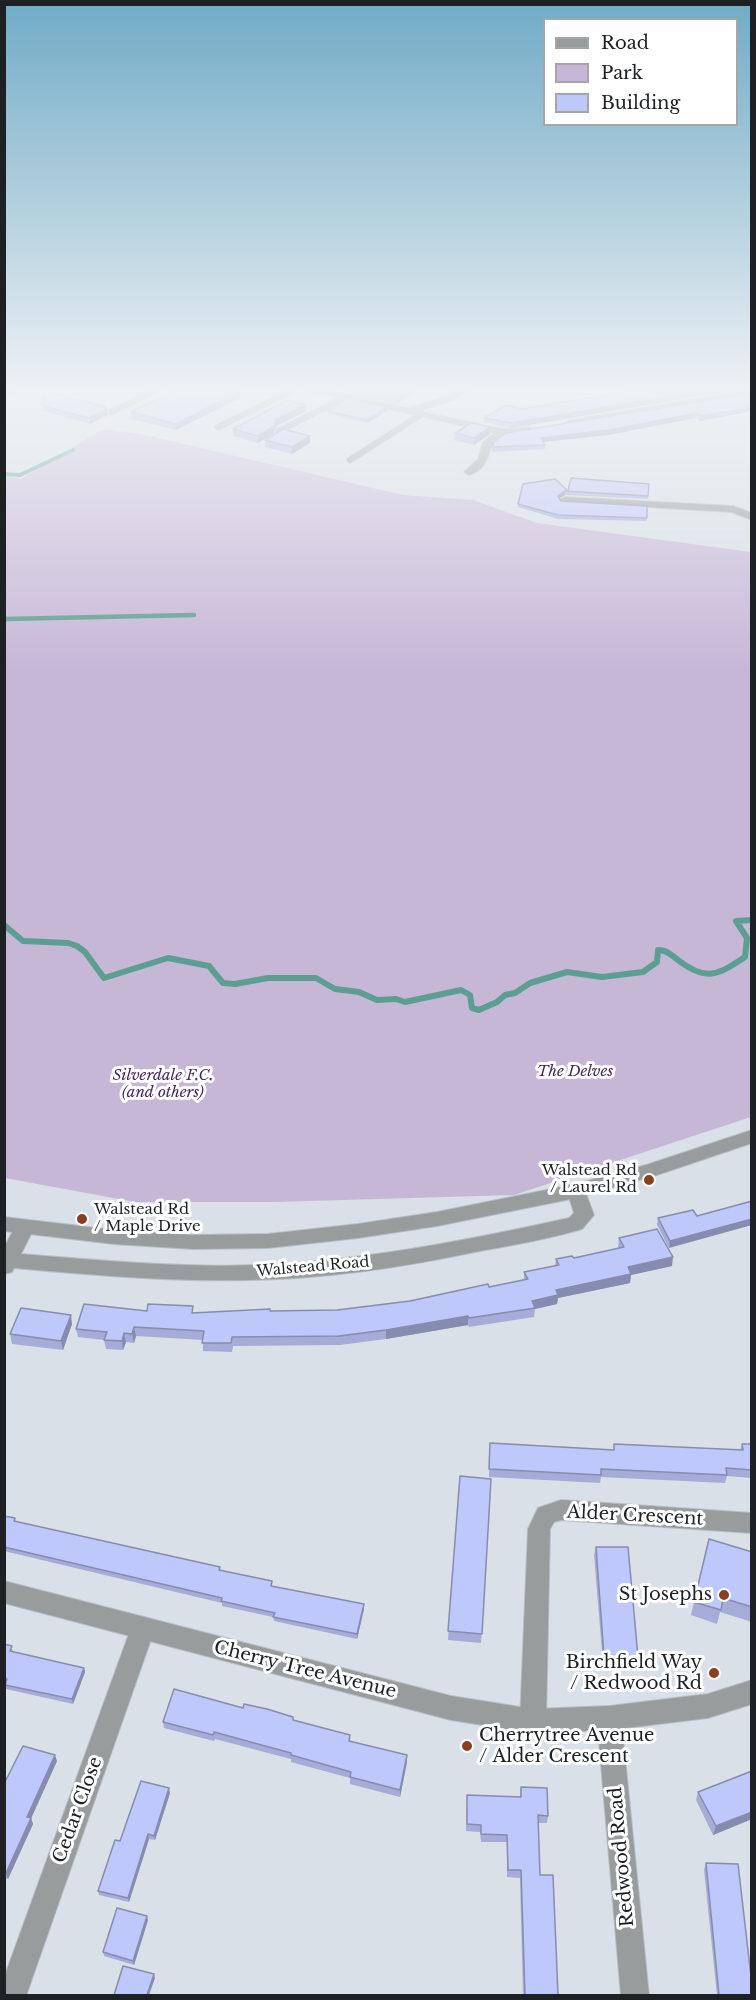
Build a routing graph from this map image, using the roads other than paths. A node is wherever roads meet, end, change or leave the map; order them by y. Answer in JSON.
{"nodes":[{"id":1,"x":566,"y":500,"type":"edge"},
{"id":2,"x":752,"y":504,"type":"edge"},
{"id":3,"x":733,"y":509,"type":"junction"},
{"id":4,"x":752,"y":517,"type":"edge"},
{"id":5,"x":752,"y":1136,"type":"edge"},
{"id":6,"x":576,"y":1191,"type":"junction"},
{"id":7,"x":4,"y":1224,"type":"edge"},
{"id":8,"x":24,"y":1228,"type":"junction"},
{"id":9,"x":6,"y":1262,"type":"edge"},
{"id":10,"x":752,"y":1523,"type":"edge"},
{"id":11,"x":4,"y":1592,"type":"edge"},
{"id":12,"x":143,"y":1628,"type":"junction"},
{"id":13,"x":752,"y":1692,"type":"edge"},
{"id":14,"x":609,"y":1718,"type":"junction"},
{"id":15,"x":533,"y":1721,"type":"junction"},
{"id":16,"x":13,"y":1993,"type":"dead end"},
{"id":17,"x":635,"y":1995,"type":"edge"}],
"edges":[{"from":1,"to":3,"type":"street"},
{"from":2,"to":3,"type":"street"},
{"from":3,"to":4,"type":"street"},
{"from":5,"to":6,"type":"street","name":"Walstead Road"},
{"from":6,"to":8,"type":"street","name":"Walstead Road"},
{"from":6,"to":9,"type":"street","name":"Walstead Road"},
{"from":7,"to":8,"type":"street","name":"Walstead Road"},
{"from":8,"to":9,"type":"street"},
{"from":10,"to":15,"type":"street","name":"Alder Crescent"},
{"from":11,"to":12,"type":"street","name":"Cherry Tree Avenue"},
{"from":12,"to":15,"type":"street","name":"Cherry Tree Avenue"},
{"from":12,"to":16,"type":"street","name":"Cedar Close"},
{"from":13,"to":14,"type":"street","name":"Cherry Tree Avenue"},
{"from":14,"to":15,"type":"street","name":"Cherry Tree Avenue"},
{"from":14,"to":17,"type":"street","name":"Redwood Road"}]}
